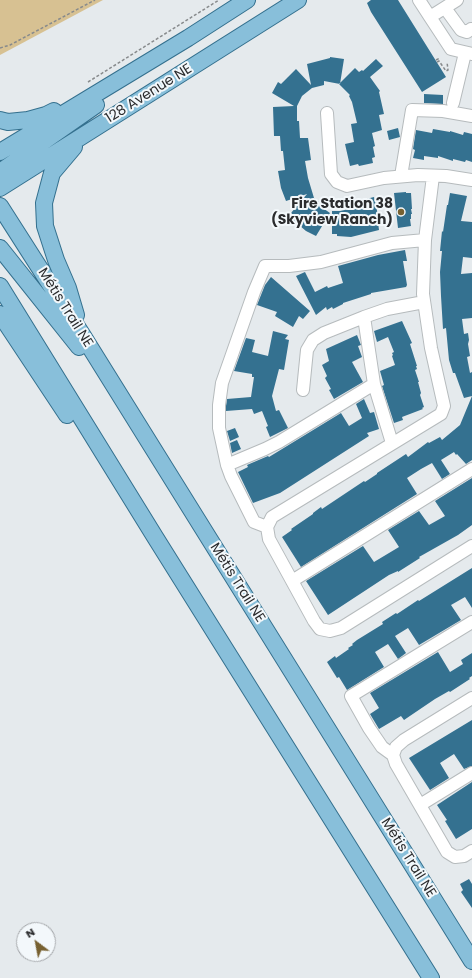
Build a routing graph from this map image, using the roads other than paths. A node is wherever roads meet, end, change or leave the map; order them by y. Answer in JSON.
{"nodes":[{"id":1,"x":247,"y":0,"type":"edge"},
{"id":2,"x":298,"y":0,"type":"edge"},
{"id":3,"x":419,"y":0,"type":"edge"},
{"id":4,"x":457,"y":0,"type":"edge"},
{"id":5,"x":445,"y":8,"type":"junction"},
{"id":6,"x":430,"y":17,"type":"junction"},
{"id":7,"x":472,"y":29,"type":"edge"},
{"id":8,"x":188,"y":38,"type":"junction"},
{"id":9,"x":468,"y":54,"type":"edge"},
{"id":10,"x":453,"y":103,"type":"dead end"},
{"id":11,"x":327,"y":113,"type":"dead end"},
{"id":12,"x":472,"y":116,"type":"edge"},
{"id":13,"x":0,"y":120,"type":"edge"},
{"id":14,"x":93,"y":130,"type":"junction"},
{"id":15,"x":0,"y":152,"type":"edge"},
{"id":16,"x":0,"y":172,"type":"edge"},
{"id":17,"x":401,"y":176,"type":"junction"},
{"id":18,"x":433,"y":176,"type":"junction"},
{"id":19,"x":472,"y":180,"type":"edge"},
{"id":20,"x":0,"y":188,"type":"edge"},
{"id":21,"x":0,"y":206,"type":"edge"},
{"id":22,"x":424,"y":240,"type":"junction"},
{"id":23,"x":0,"y":248,"type":"edge"},
{"id":24,"x":0,"y":286,"type":"edge"},
{"id":25,"x":424,"y":302,"type":"junction"},
{"id":26,"x":0,"y":314,"type":"edge"},
{"id":27,"x":364,"y":316,"type":"junction"},
{"id":28,"x":83,"y":336,"type":"junction"},
{"id":29,"x":374,"y":384,"type":"junction"},
{"id":30,"x":303,"y":390,"type":"dead end"},
{"id":31,"x":122,"y":399,"type":"junction"},
{"id":32,"x":392,"y":443,"type":"junction"},
{"id":33,"x":227,"y":465,"type":"junction"},
{"id":34,"x":472,"y":470,"type":"edge"},
{"id":35,"x":267,"y":527,"type":"junction"},
{"id":36,"x":155,"y":537,"type":"junction"},
{"id":37,"x":472,"y":546,"type":"edge"},
{"id":38,"x":292,"y":582,"type":"junction"},
{"id":39,"x":472,"y":622,"type":"edge"},
{"id":40,"x":472,"y":698,"type":"edge"},
{"id":41,"x":393,"y":755,"type":"junction"},
{"id":42,"x":472,"y":773,"type":"edge"},
{"id":43,"x":420,"y":805,"type":"junction"},
{"id":44,"x":472,"y":850,"type":"edge"},
{"id":45,"x":472,"y":961,"type":"edge"},
{"id":46,"x":431,"y":978,"type":"edge"}],
"edges":[{"from":1,"to":8,"type":"main road","name":"128 Avenue NE"},
{"from":2,"to":14,"type":"main road","name":"128 Avenue NE"},
{"from":3,"to":6,"type":"street"},
{"from":4,"to":5,"type":"street"},
{"from":5,"to":6,"type":"street"},
{"from":5,"to":7,"type":"street"},
{"from":6,"to":9,"type":"street"},
{"from":8,"to":13,"type":"main road"},
{"from":8,"to":15,"type":"main road","name":"128 Avenue NE"},
{"from":8,"to":16,"type":"main road"},
{"from":9,"to":10,"type":"street"},
{"from":11,"to":17,"type":"street"},
{"from":12,"to":17,"type":"street"},
{"from":14,"to":20,"type":"main road","name":"128 Avenue NE"},
{"from":14,"to":28,"type":"main road"},
{"from":17,"to":18,"type":"street"},
{"from":18,"to":19,"type":"street"},
{"from":18,"to":22,"type":"street"},
{"from":21,"to":28,"type":"main road","name":"Métis Trail NE"},
{"from":22,"to":25,"type":"street"},
{"from":22,"to":33,"type":"street"},
{"from":23,"to":31,"type":"main road"},
{"from":24,"to":36,"type":"main road"},
{"from":25,"to":27,"type":"street"},
{"from":25,"to":32,"type":"street"},
{"from":26,"to":36,"type":"main road"},
{"from":27,"to":29,"type":"street"},
{"from":27,"to":30,"type":"street"},
{"from":28,"to":31,"type":"main road","name":"Métis Trail NE"},
{"from":29,"to":32,"type":"street"},
{"from":29,"to":33,"type":"street"},
{"from":31,"to":45,"type":"main road","name":"Métis Trail NE"},
{"from":32,"to":35,"type":"street"},
{"from":33,"to":35,"type":"street"},
{"from":34,"to":38,"type":"street"},
{"from":35,"to":38,"type":"street"},
{"from":36,"to":46,"type":"main road"},
{"from":37,"to":38,"type":"street"},
{"from":39,"to":41,"type":"street"},
{"from":40,"to":41,"type":"street"},
{"from":41,"to":43,"type":"street"},
{"from":42,"to":43,"type":"street"},
{"from":43,"to":44,"type":"street"}]}
